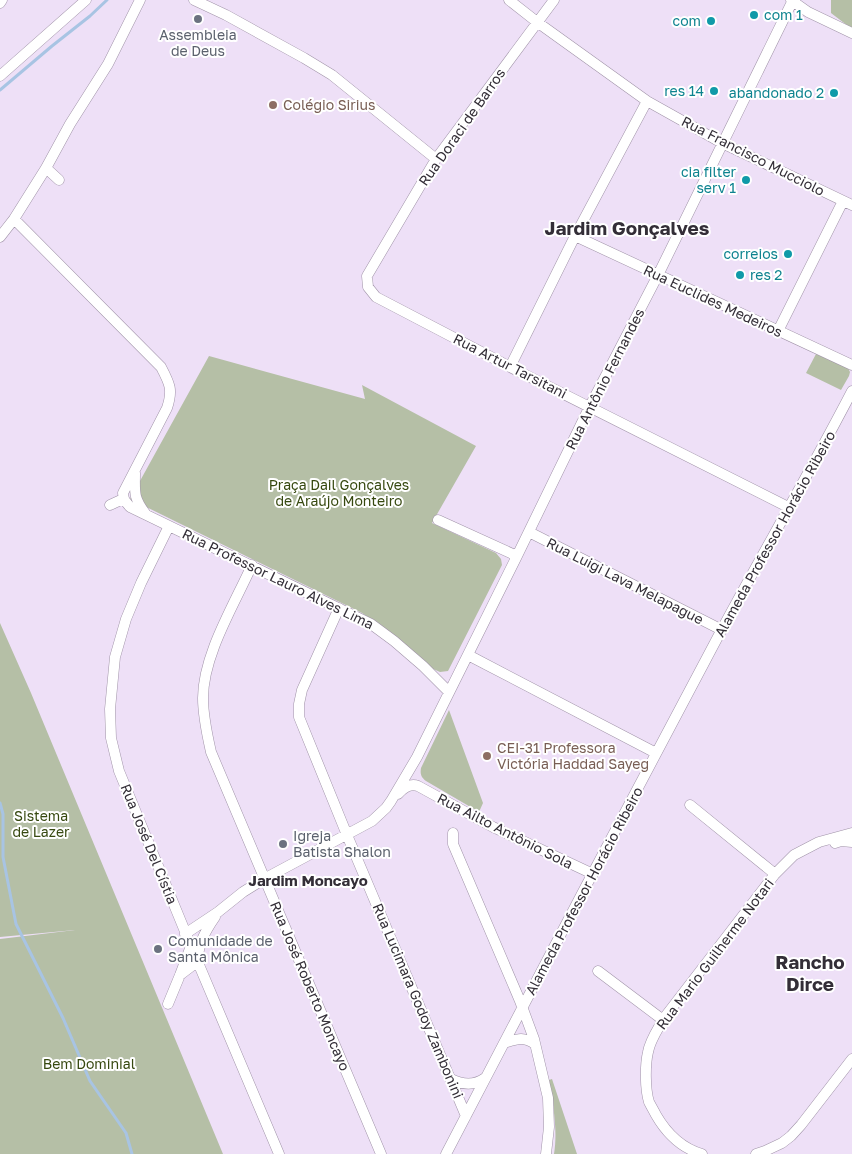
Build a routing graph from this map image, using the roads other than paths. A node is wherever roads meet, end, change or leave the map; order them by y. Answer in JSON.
{"nodes":[{"id":1,"x":86,"y":0,"type":"edge"},
{"id":2,"x":140,"y":0,"type":"edge"},
{"id":3,"x":194,"y":0,"type":"edge"},
{"id":4,"x":509,"y":0,"type":"edge"},
{"id":5,"x":554,"y":0,"type":"edge"},
{"id":6,"x":792,"y":0,"type":"edge"},
{"id":7,"x":808,"y":0,"type":"edge"},
{"id":8,"x":808,"y":12,"type":"junction"},
{"id":9,"x":537,"y":22,"type":"junction"},
{"id":10,"x":852,"y":33,"type":"edge"},
{"id":11,"x":0,"y":76,"type":"edge"},
{"id":12,"x":647,"y":101,"type":"junction"},
{"id":13,"x":722,"y":143,"type":"junction"},
{"id":14,"x":436,"y":158,"type":"junction"},
{"id":15,"x":46,"y":168,"type":"junction"},
{"id":16,"x":59,"y":180,"type":"dead end"},
{"id":17,"x":848,"y":203,"type":"edge"},
{"id":18,"x":14,"y":219,"type":"junction"},
{"id":19,"x":575,"y":236,"type":"junction"},
{"id":20,"x":0,"y":237,"type":"edge"},
{"id":21,"x":658,"y":275,"type":"junction"},
{"id":22,"x":368,"y":287,"type":"joint"},
{"id":23,"x":778,"y":331,"type":"junction"},
{"id":24,"x":852,"y":365,"type":"edge"},
{"id":25,"x":510,"y":367,"type":"junction"},
{"id":26,"x":852,"y":392,"type":"edge"},
{"id":27,"x":590,"y":406,"type":"junction"},
{"id":28,"x":136,"y":468,"type":"junction"},
{"id":29,"x":124,"y":501,"type":"junction"},
{"id":30,"x":788,"y":507,"type":"junction"},
{"id":31,"x":114,"y":508,"type":"dead end"},
{"id":32,"x":146,"y":514,"type":"junction"},
{"id":33,"x":438,"y":520,"type":"dead end"},
{"id":34,"x":168,"y":526,"type":"junction"},
{"id":35,"x":529,"y":532,"type":"junction"},
{"id":36,"x":517,"y":556,"type":"junction"},
{"id":37,"x":252,"y":566,"type":"junction"},
{"id":38,"x":339,"y":608,"type":"junction"},
{"id":39,"x":722,"y":630,"type":"junction"},
{"id":40,"x":468,"y":655,"type":"junction"},
{"id":41,"x":449,"y":692,"type":"junction"},
{"id":42,"x":656,"y":753,"type":"junction"},
{"id":43,"x":417,"y":757,"type":"junction"},
{"id":44,"x":418,"y":786,"type":"junction"},
{"id":45,"x":392,"y":801,"type":"junction"},
{"id":46,"x":690,"y":805,"type":"dead end"},
{"id":47,"x":453,"y":833,"type":"dead end"},
{"id":48,"x":852,"y":833,"type":"edge"},
{"id":49,"x":347,"y":835,"type":"junction"},
{"id":50,"x":852,"y":842,"type":"edge"},
{"id":51,"x":794,"y":855,"type":"junction"},
{"id":52,"x":593,"y":874,"type":"junction"},
{"id":53,"x":775,"y":874,"type":"junction"},
{"id":54,"x":264,"y":879,"type":"junction"},
{"id":55,"x":218,"y":912,"type":"junction"},
{"id":56,"x":186,"y":934,"type":"junction"},
{"id":57,"x":191,"y":946,"type":"junction"},
{"id":58,"x":197,"y":962,"type":"junction"},
{"id":59,"x":598,"y":971,"type":"dead end"},
{"id":60,"x":180,"y":975,"type":"junction"},
{"id":61,"x":204,"y":978,"type":"junction"},
{"id":62,"x":168,"y":1004,"type":"dead end"},
{"id":63,"x":522,"y":1008,"type":"junction"},
{"id":64,"x":663,"y":1020,"type":"junction"},
{"id":65,"x":504,"y":1043,"type":"junction"},
{"id":66,"x":535,"y":1044,"type":"junction"},
{"id":67,"x":852,"y":1059,"type":"edge"},
{"id":68,"x":486,"y":1078,"type":"junction"},
{"id":69,"x":451,"y":1079,"type":"junction"},
{"id":70,"x":466,"y":1116,"type":"junction"},
{"id":71,"x":279,"y":1154,"type":"edge"},
{"id":72,"x":381,"y":1154,"type":"edge"},
{"id":73,"x":446,"y":1154,"type":"edge"},
{"id":74,"x":546,"y":1154,"type":"edge"},
{"id":75,"x":702,"y":1154,"type":"edge"},
{"id":76,"x":756,"y":1154,"type":"edge"}],
"edges":[{"from":1,"to":11,"type":"street"},
{"from":2,"to":15,"type":"street"},
{"from":3,"to":14,"type":"street"},
{"from":4,"to":9,"type":"street","name":"Rua Francisco Mucciolo"},
{"from":5,"to":9,"type":"street","name":"Rua Doraci de Barros"},
{"from":6,"to":8,"type":"street"},
{"from":6,"to":13,"type":"street","name":"Rua Antônio Fernandes"},
{"from":7,"to":8,"type":"street"},
{"from":8,"to":10,"type":"street"},
{"from":9,"to":12,"type":"street","name":"Rua Francisco Mucciolo"},
{"from":9,"to":14,"type":"street","name":"Rua Doraci de Barros"},
{"from":12,"to":13,"type":"street","name":"Rua Francisco Mucciolo"},
{"from":12,"to":19,"type":"street"},
{"from":13,"to":17,"type":"street","name":"Rua Francisco Mucciolo"},
{"from":13,"to":21,"type":"street","name":"Rua Antônio Fernandes"},
{"from":14,"to":22,"type":"street","name":"Rua Doraci de Barros"},
{"from":15,"to":16,"type":"street"},
{"from":15,"to":18,"type":"street"},
{"from":17,"to":23,"type":"street"},
{"from":18,"to":20,"type":"street"},
{"from":18,"to":28,"type":"street"},
{"from":19,"to":21,"type":"street","name":"Rua Euclides Medeiros"},
{"from":19,"to":25,"type":"street"},
{"from":21,"to":23,"type":"street","name":"Rua Euclides Medeiros"},
{"from":21,"to":27,"type":"street","name":"Rua Antônio Fernandes"},
{"from":22,"to":25,"type":"street","name":"Rua Artur Tarsitani"},
{"from":23,"to":24,"type":"street","name":"Rua Euclides Medeiros"},
{"from":25,"to":27,"type":"street","name":"Rua Artur Tarsitani"},
{"from":26,"to":30,"type":"street","name":"Alameda Professor Horácio Ribeiro"},
{"from":27,"to":30,"type":"street","name":"Rua Artur Tarsitani"},
{"from":27,"to":35,"type":"street","name":"Rua Antônio Fernandes"},
{"from":28,"to":29,"type":"street"},
{"from":28,"to":32,"type":"street"},
{"from":29,"to":31,"type":"street"},
{"from":29,"to":32,"type":"street","name":"Rua Professor Lauro Alves Lima"},
{"from":30,"to":39,"type":"street","name":"Alameda Professor Horácio Ribeiro"},
{"from":32,"to":34,"type":"street","name":"Rua Professor Lauro Alves Lima"},
{"from":33,"to":36,"type":"street"},
{"from":34,"to":37,"type":"street","name":"Rua Professor Lauro Alves Lima"},
{"from":34,"to":56,"type":"street","name":"Rua José Del Cístia"},
{"from":35,"to":36,"type":"street","name":"Rua Antônio Fernandes"},
{"from":35,"to":39,"type":"street","name":"Rua Luigi Lava Melapague"},
{"from":36,"to":40,"type":"street","name":"Rua Antônio Fernandes"},
{"from":37,"to":38,"type":"street","name":"Rua Professor Lauro Alves Lima"},
{"from":37,"to":54,"type":"street","name":"Rua José Roberto Moncayo"},
{"from":38,"to":41,"type":"street","name":"Rua Professor Lauro Alves Lima"},
{"from":38,"to":49,"type":"street","name":"Rua Lucimara Godoy Zambonini"},
{"from":39,"to":42,"type":"street","name":"Alameda Professor Horácio Ribeiro"},
{"from":40,"to":41,"type":"street","name":"Rua Antônio Fernandes"},
{"from":40,"to":42,"type":"street"},
{"from":41,"to":43,"type":"street","name":"Rua Antônio Fernandes"},
{"from":42,"to":52,"type":"street","name":"Alameda Professor Horácio Ribeiro"},
{"from":43,"to":44,"type":"street","name":"Rua Antônio Fernandes"},
{"from":43,"to":45,"type":"street","name":"Rua Antônio Fernandes"},
{"from":44,"to":45,"type":"street","name":"Rua Antônio Fernandes"},
{"from":44,"to":52,"type":"street","name":"Rua Ailto Antônio Sola"},
{"from":45,"to":49,"type":"street","name":"Rua Antônio Fernandes"},
{"from":46,"to":53,"type":"street"},
{"from":47,"to":63,"type":"street"},
{"from":48,"to":51,"type":"street","name":"Rua Mario Guilherme Notari"},
{"from":49,"to":54,"type":"street","name":"Rua Antônio Fernandes"},
{"from":49,"to":69,"type":"street","name":"Rua Lucimara Godoy Zambonini"},
{"from":50,"to":51,"type":"street","name":"Rua Mario Guilherme Notari"},
{"from":51,"to":53,"type":"street","name":"Rua Mario Guilherme Notari"},
{"from":52,"to":63,"type":"street","name":"Alameda Professor Horácio Ribeiro"},
{"from":53,"to":64,"type":"street","name":"Rua Mario Guilherme Notari"},
{"from":54,"to":55,"type":"street","name":"Rua Antônio Fernandes"},
{"from":54,"to":72,"type":"street","name":"Rua José Roberto Moncayo"},
{"from":55,"to":56,"type":"street","name":"Rua Antônio Fernandes"},
{"from":55,"to":58,"type":"street","name":"Rua Antônio Fernandes"},
{"from":56,"to":57,"type":"street","name":"Rua José Del Cístia"},
{"from":57,"to":58,"type":"street","name":"Rua José Del Cístia"},
{"from":57,"to":60,"type":"street"},
{"from":58,"to":60,"type":"street"},
{"from":58,"to":61,"type":"street","name":"Rua José Del Cístia"},
{"from":59,"to":64,"type":"street"},
{"from":60,"to":61,"type":"street"},
{"from":60,"to":62,"type":"street"},
{"from":61,"to":71,"type":"street","name":"Rua José Del Cístia"},
{"from":63,"to":65,"type":"street","name":"Alameda Professor Horácio Ribeiro"},
{"from":63,"to":66,"type":"street"},
{"from":64,"to":75,"type":"street","name":"Rua Mario Guilherme Notari"},
{"from":65,"to":66,"type":"street"},
{"from":65,"to":68,"type":"street","name":"Alameda Professor Horácio Ribeiro"},
{"from":66,"to":74,"type":"street"},
{"from":67,"to":76,"type":"street"},
{"from":68,"to":69,"type":"street"},
{"from":68,"to":70,"type":"street","name":"Alameda Professor Horácio Ribeiro"},
{"from":69,"to":70,"type":"street","name":"Rua Lucimara Godoy Zambonini"},
{"from":70,"to":73,"type":"street","name":"Alameda Professor Horácio Ribeiro"}]}
